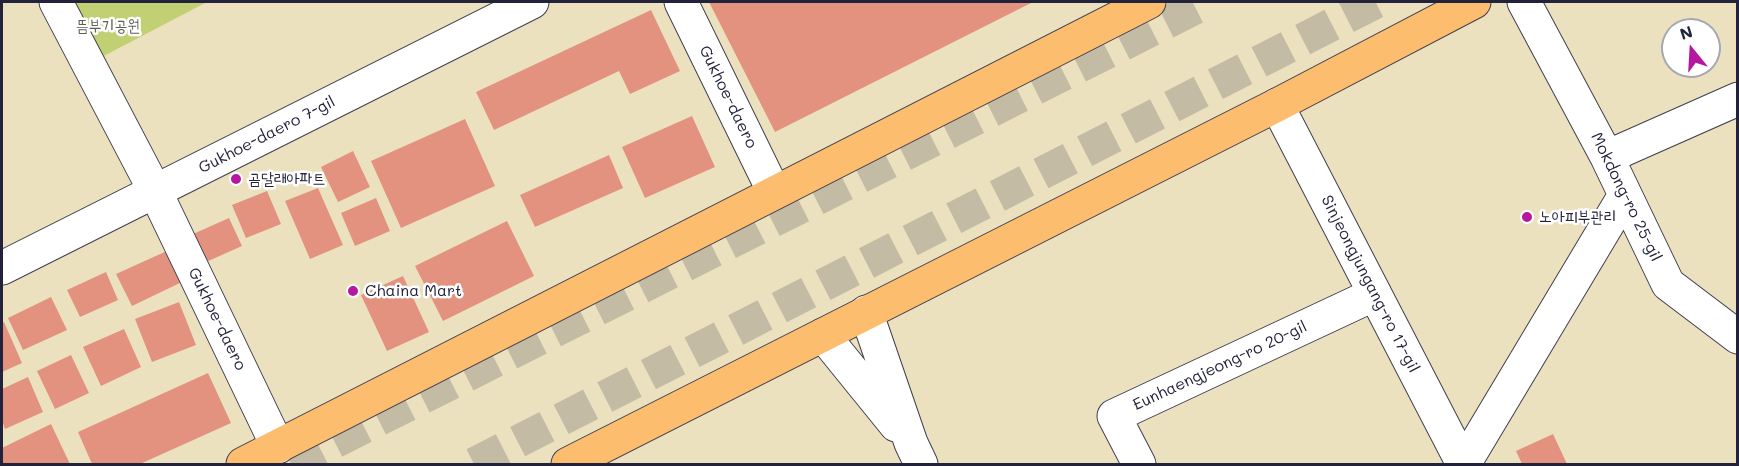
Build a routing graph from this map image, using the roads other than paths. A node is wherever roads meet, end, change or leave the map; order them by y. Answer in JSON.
{"nodes":[{"id":1,"x":56,"y":2,"type":"edge"},
{"id":2,"x":532,"y":2,"type":"edge"},
{"id":3,"x":681,"y":2,"type":"edge"},
{"id":4,"x":1149,"y":2,"type":"edge"},
{"id":5,"x":1474,"y":2,"type":"edge"},
{"id":6,"x":1524,"y":2,"type":"edge"},
{"id":7,"x":1737,"y":99,"type":"edge"},
{"id":8,"x":1277,"y":105,"type":"junction"},
{"id":9,"x":1607,"y":157,"type":"junction"},
{"id":10,"x":155,"y":191,"type":"junction"},
{"id":11,"x":774,"y":192,"type":"junction"},
{"id":12,"x":1625,"y":195,"type":"junction"},
{"id":13,"x":2,"y":268,"type":"edge"},
{"id":14,"x":1375,"y":294,"type":"junction"},
{"id":15,"x":866,"y":312,"type":"junction"},
{"id":16,"x":823,"y":335,"type":"junction"},
{"id":17,"x":1737,"y":337,"type":"edge"},
{"id":18,"x":278,"y":447,"type":"junction"},
{"id":19,"x":916,"y":454,"type":"edge"},
{"id":20,"x":243,"y":465,"type":"edge"},
{"id":21,"x":568,"y":465,"type":"edge"},
{"id":22,"x":1139,"y":465,"type":"edge"},
{"id":23,"x":1464,"y":465,"type":"edge"}],
"edges":[{"from":1,"to":10,"type":"street","name":"Gukhoe-daero"},
{"from":2,"to":10,"type":"street","name":"Gukhoe-daero 7-gil"},
{"from":3,"to":11,"type":"street","name":"Gukhoe-daero"},
{"from":4,"to":11,"type":"main road"},
{"from":5,"to":8,"type":"main road"},
{"from":6,"to":9,"type":"street","name":"Mokdong-ro 25-gil"},
{"from":7,"to":9,"type":"street"},
{"from":8,"to":14,"type":"street","name":"Sinjeongjungang-ro 17-gil"},
{"from":8,"to":15,"type":"main road"},
{"from":9,"to":12,"type":"street","name":"Mokdong-ro 25-gil"},
{"from":10,"to":13,"type":"street","name":"Gukhoe-daero 7-gil"},
{"from":10,"to":18,"type":"street","name":"Gukhoe-daero"},
{"from":11,"to":18,"type":"main road"},
{"from":12,"to":17,"type":"street","name":"Mokdong-ro 25-gil"},
{"from":12,"to":23,"type":"street"},
{"from":14,"to":22,"type":"street","name":"Eunhaengjeong-ro 20-gil"},
{"from":14,"to":23,"type":"street","name":"Sinjeongjungang-ro 17-gil"},
{"from":15,"to":16,"type":"main road"},
{"from":15,"to":19,"type":"street"},
{"from":16,"to":19,"type":"street"},
{"from":16,"to":21,"type":"main road"},
{"from":18,"to":20,"type":"main road"}]}
